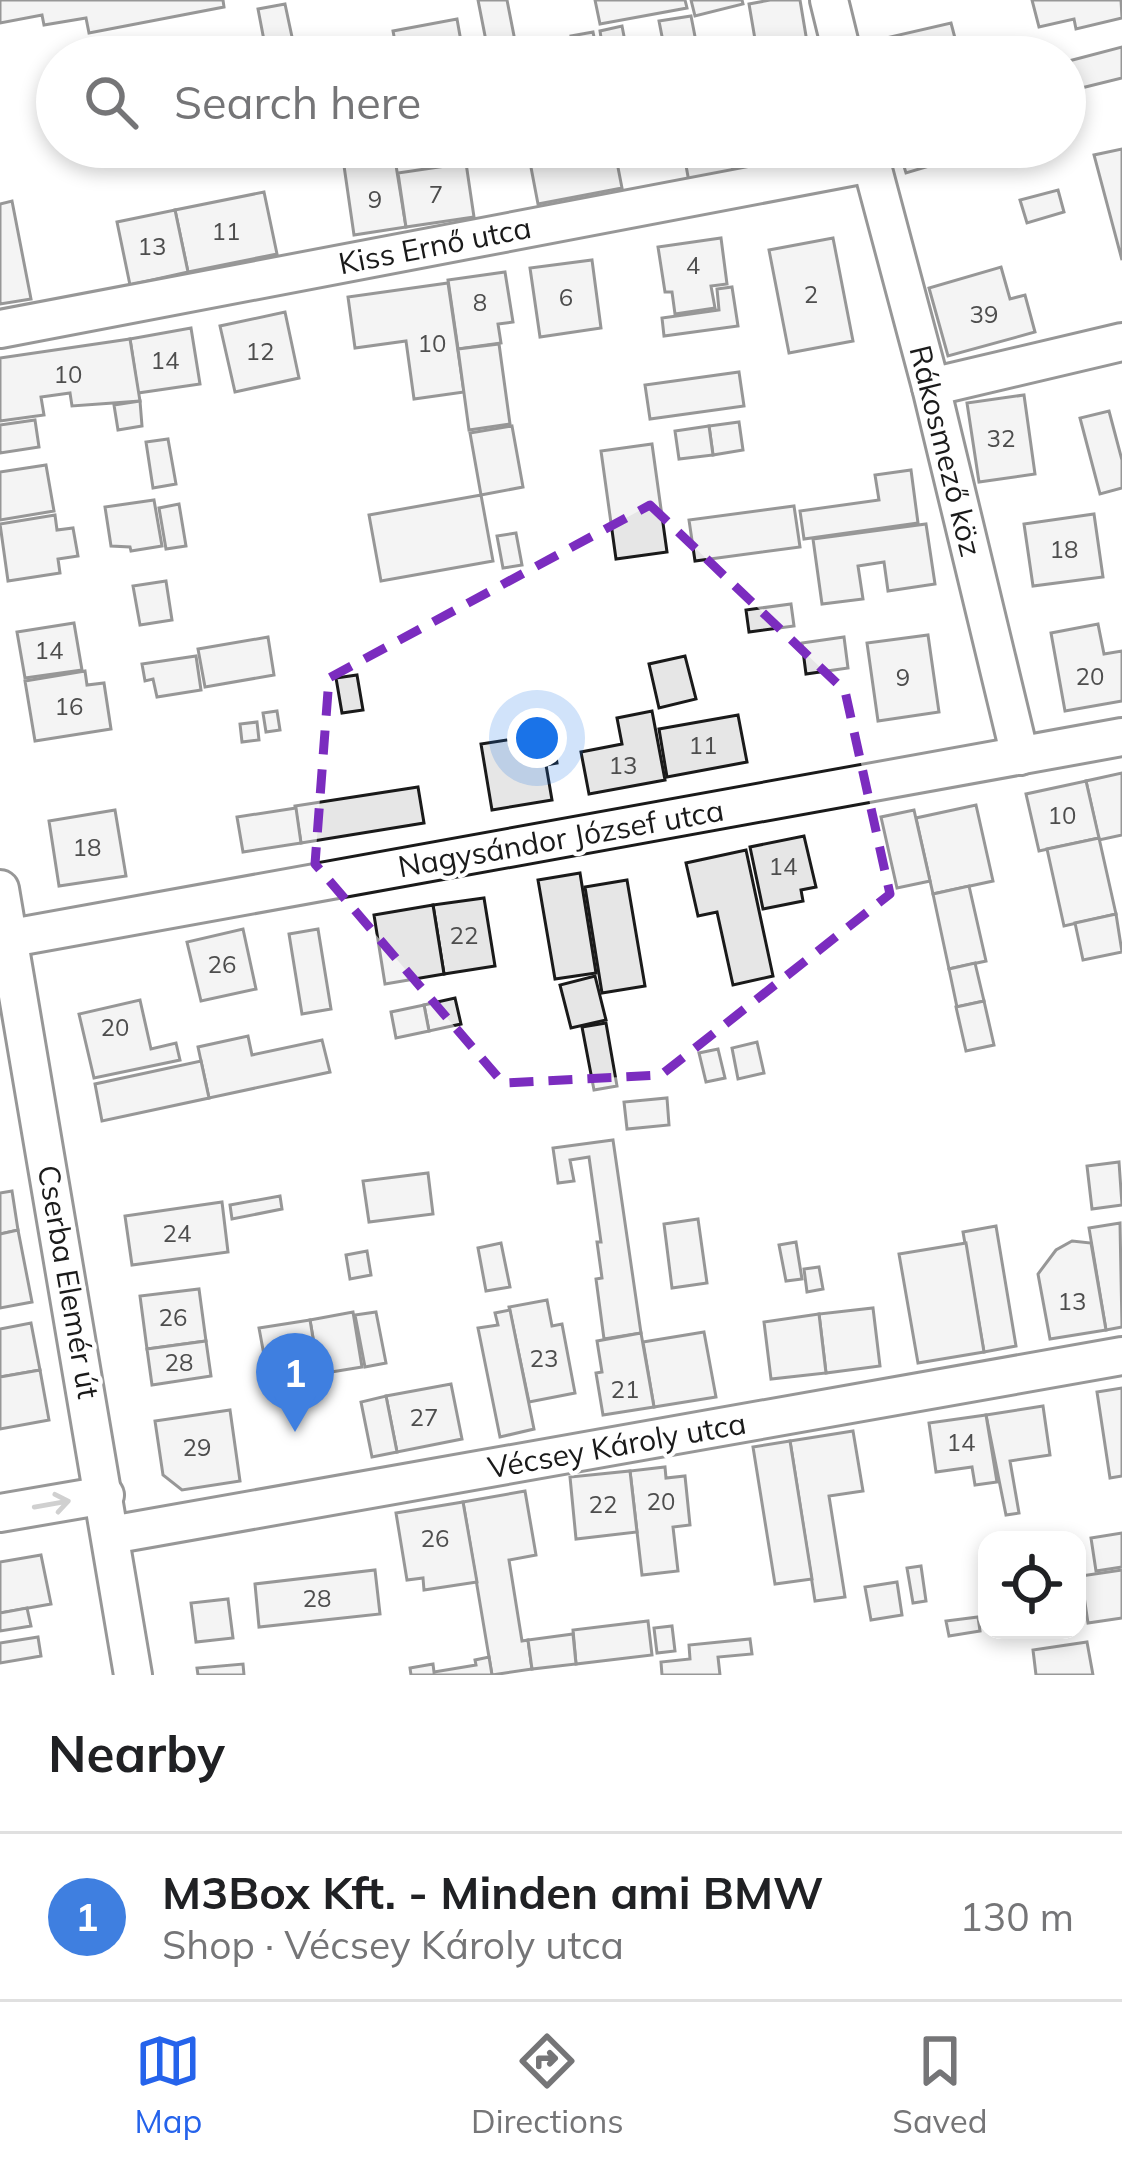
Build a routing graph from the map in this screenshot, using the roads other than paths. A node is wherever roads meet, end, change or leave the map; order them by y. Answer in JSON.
{"nodes":[{"id":1,"x":829,"y":0,"type":"edge"},
{"id":2,"x":838,"y":36,"type":"edge"},
{"id":3,"x":803,"y":168,"type":"edge"},
{"id":4,"x":872,"y":168,"type":"edge"},
{"id":5,"x":0,"y":329,"type":"edge"},
{"id":6,"x":1122,"y":342,"type":"edge"},
{"id":7,"x":931,"y":387,"type":"junction"},
{"id":8,"x":1122,"y":737,"type":"edge"},
{"id":9,"x":1020,"y":756,"type":"junction"},
{"id":10,"x":0,"y":890,"type":"edge"},
{"id":11,"x":4,"y":940,"type":"edge"},
{"id":12,"x":1122,"y":1356,"type":"edge"},
{"id":13,"x":105,"y":1495,"type":"junction"},
{"id":14,"x":0,"y":1513,"type":"edge"},
{"id":15,"x":111,"y":1535,"type":"junction"},
{"id":16,"x":134,"y":1675,"type":"edge"}],
"edges":[{"from":1,"to":2,"type":"street"},
{"from":3,"to":5,"type":"street","name":"Kiss Ernő utca"},
{"from":4,"to":7,"type":"street","name":"Rákosmező köz"},
{"from":6,"to":7,"type":"street"},
{"from":7,"to":9,"type":"street","name":"Rákosmező köz"},
{"from":8,"to":9,"type":"street","name":"Nagysándor József utca"},
{"from":9,"to":11,"type":"street","name":"Nagysándor József utca"},
{"from":10,"to":11,"type":"street","name":"Cserba Elemér út"},
{"from":11,"to":13,"type":"street","name":"Cserba Elemér út"},
{"from":12,"to":15,"type":"street","name":"Vécsey Károly utca"},
{"from":14,"to":13,"type":"street","one_way":true},
{"from":13,"to":15,"type":"street","name":"Cserba Elemér út"},
{"from":15,"to":16,"type":"street","name":"Cserba Elemér út"}]}
